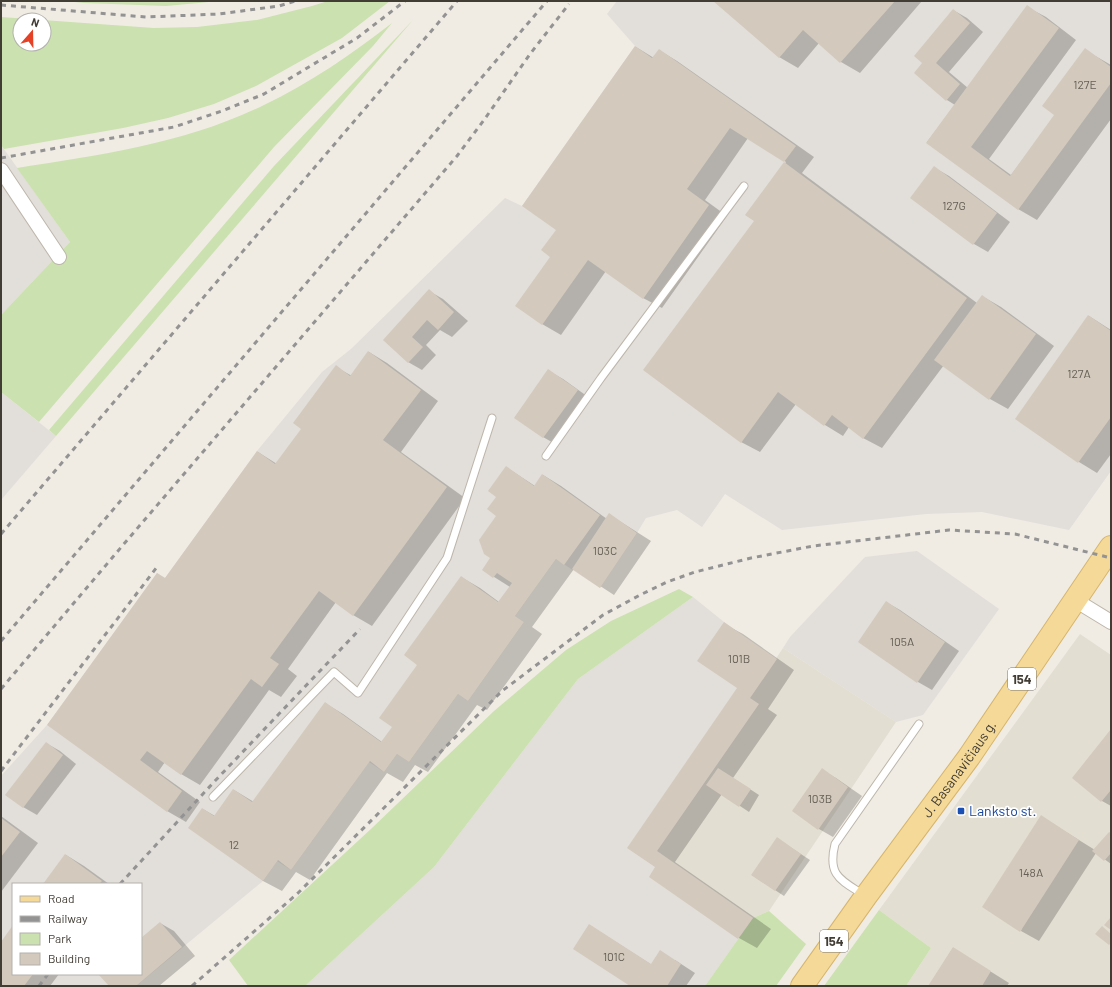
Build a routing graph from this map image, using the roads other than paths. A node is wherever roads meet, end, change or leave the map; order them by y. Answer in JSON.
{"nodes":[{"id":1,"x":1,"y":170,"type":"edge"},
{"id":2,"x":744,"y":186,"type":"dead end"},
{"id":3,"x":59,"y":257,"type":"dead end"},
{"id":4,"x":492,"y":418,"type":"dead end"},
{"id":5,"x":546,"y":456,"type":"dead end"},
{"id":6,"x":1111,"y":547,"type":"edge"},
{"id":7,"x":1075,"y":600,"type":"junction"},
{"id":8,"x":1111,"y":622,"type":"edge"},
{"id":9,"x":919,"y":724,"type":"dead end"},
{"id":10,"x":213,"y":797,"type":"dead end"},
{"id":11,"x":866,"y":896,"type":"junction"},
{"id":12,"x":802,"y":986,"type":"edge"}],
"edges":[{"from":1,"to":3,"type":"street"},
{"from":2,"to":5,"type":"lane"},
{"from":4,"to":10,"type":"lane"},
{"from":6,"to":7,"type":"main road","name":"J. Basanavičiaus g.","number":"154"},
{"from":7,"to":8,"type":"street"},
{"from":7,"to":11,"type":"main road","name":"J. Basanavičiaus g.","number":"154"},
{"from":9,"to":11,"type":"lane"},
{"from":11,"to":12,"type":"main road","name":"J. Basanavičiaus g.","number":"154"}]}
